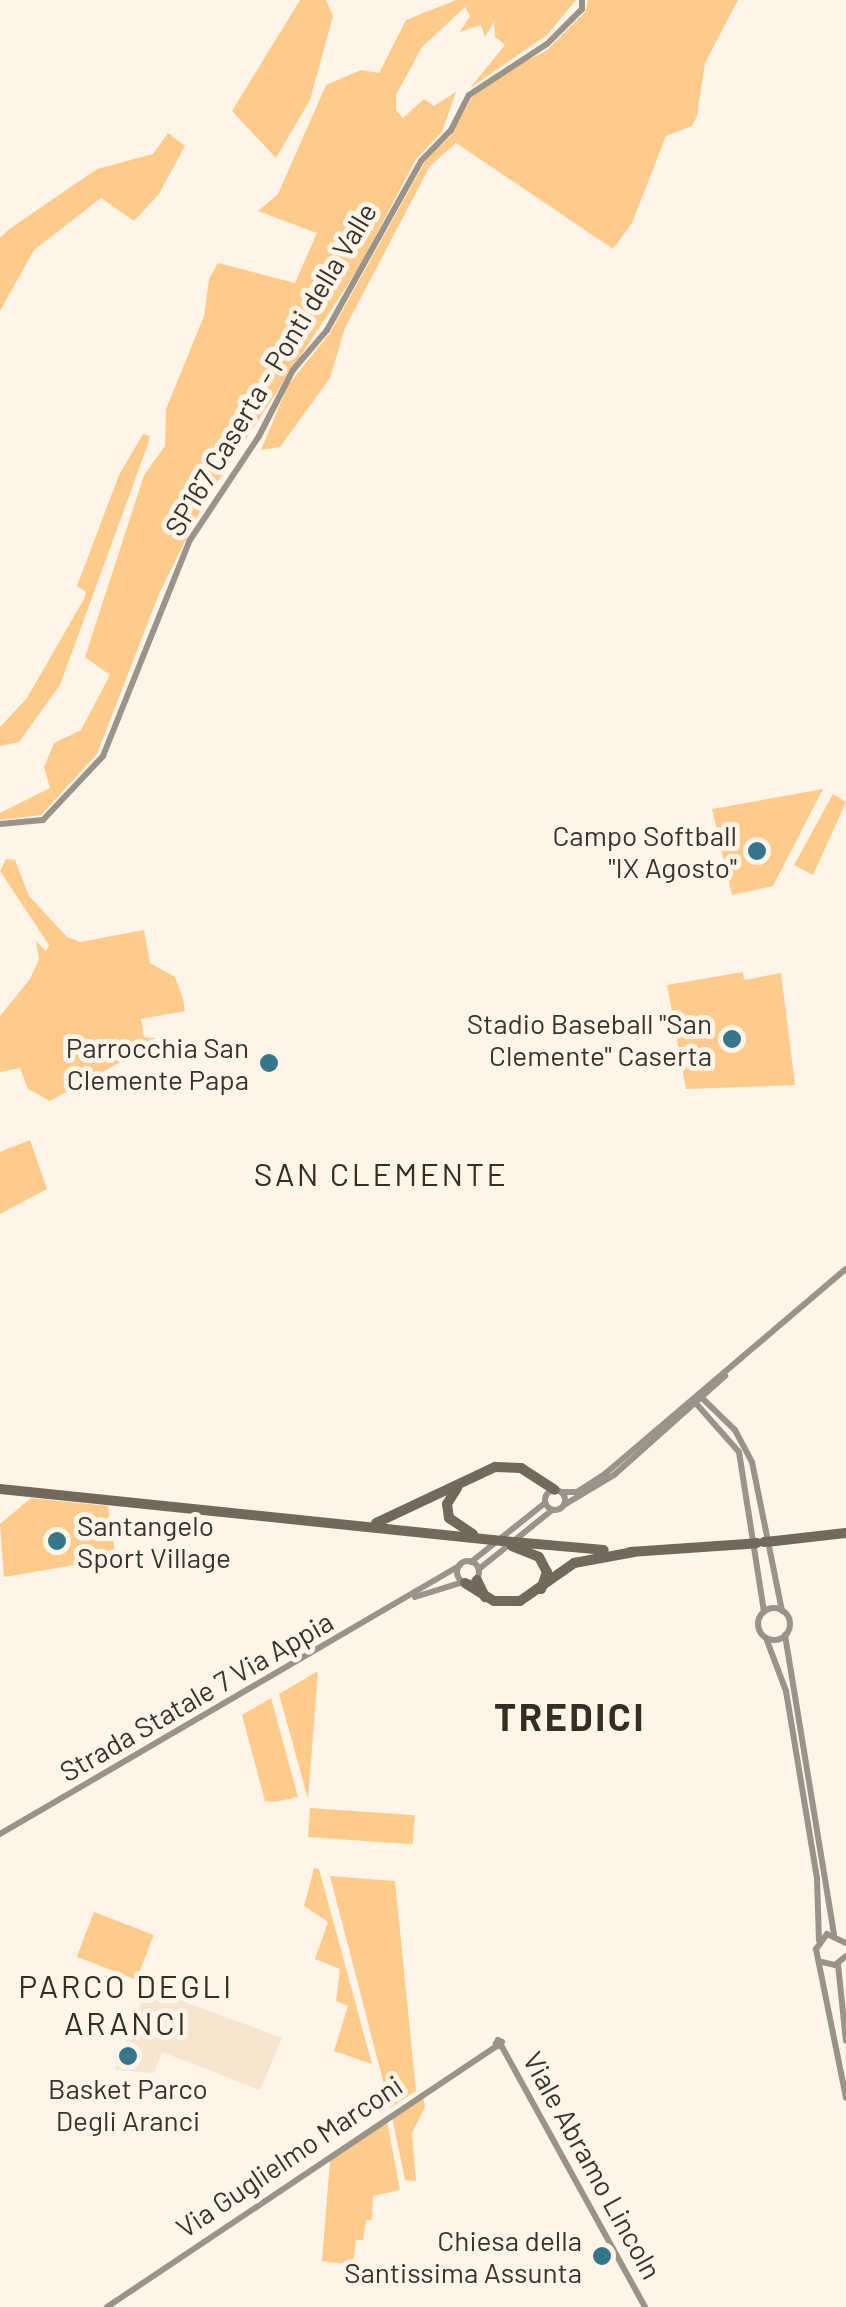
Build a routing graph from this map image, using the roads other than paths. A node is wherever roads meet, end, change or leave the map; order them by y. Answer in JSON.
{"nodes":[{"id":1,"x":582,"y":0,"type":"edge"},
{"id":2,"x":0,"y":824,"type":"edge"},
{"id":3,"x":846,"y":1269,"type":"edge"},
{"id":4,"x":699,"y":1399,"type":"junction"},
{"id":5,"x":461,"y":1483,"type":"junction"},
{"id":6,"x":3,"y":1489,"type":"edge"},
{"id":7,"x":551,"y":1496,"type":"junction"},
{"id":8,"x":564,"y":1505,"type":"junction"},
{"id":9,"x":552,"y":1510,"type":"junction"},
{"id":10,"x":365,"y":1525,"type":"junction"},
{"id":11,"x":846,"y":1533,"type":"edge"},
{"id":12,"x":484,"y":1539,"type":"junction"},
{"id":13,"x":502,"y":1541,"type":"junction"},
{"id":14,"x":604,"y":1553,"type":"junction"},
{"id":15,"x":471,"y":1562,"type":"junction"},
{"id":16,"x":459,"y":1566,"type":"junction"},
{"id":17,"x":471,"y":1578,"type":"junction"},
{"id":18,"x":541,"y":1589,"type":"junction"},
{"id":19,"x":414,"y":1597,"type":"junction"},
{"id":20,"x":782,"y":1611,"type":"junction"},
{"id":21,"x":764,"y":1612,"type":"junction"},
{"id":22,"x":785,"y":1635,"type":"junction"},
{"id":23,"x":766,"y":1638,"type":"junction"},
{"id":24,"x":0,"y":1834,"type":"edge"},
{"id":25,"x":834,"y":1934,"type":"junction"},
{"id":26,"x":819,"y":1940,"type":"junction"},
{"id":27,"x":846,"y":1943,"type":"edge"},
{"id":28,"x":846,"y":1956,"type":"edge"},
{"id":29,"x":822,"y":1962,"type":"junction"},
{"id":30,"x":838,"y":1964,"type":"junction"},
{"id":31,"x":846,"y":2042,"type":"edge"},
{"id":32,"x":499,"y":2045,"type":"joint"},
{"id":33,"x":846,"y":2098,"type":"edge"},
{"id":34,"x":106,"y":2307,"type":"edge"},
{"id":35,"x":646,"y":2307,"type":"edge"}],
"edges":[{"from":1,"to":2,"type":"main road","name":"SP167 Caserta - Ponti della Valle"},
{"from":3,"to":4,"type":"main road","name":"Strada Statale 7 Via Appia"},
{"from":4,"to":7,"type":"main road","name":"Strada Statale 7 Via Appia"},
{"from":4,"to":8,"type":"main road","name":"Strada Statale 7 Via Appia"},
{"from":4,"to":20,"type":"main road"},
{"from":4,"to":21,"type":"main road"},
{"from":5,"to":7,"type":"highway"},
{"from":5,"to":10,"type":"highway"},
{"from":5,"to":12,"type":"highway"},
{"from":6,"to":10,"type":"highway"},
{"from":7,"to":8,"type":"main road"},
{"from":7,"to":9,"type":"main road"},
{"from":7,"to":15,"type":"main road","name":"Strada Statale 7 Via Appia"},
{"from":8,"to":9,"type":"main road","name":"Strada Statale 7 Via Appia"},
{"from":9,"to":17,"type":"main road","name":"Strada Statale 7 Via Appia"},
{"from":10,"to":12,"type":"highway"},
{"from":11,"to":14,"type":"highway"},
{"from":12,"to":13,"type":"highway"},
{"from":13,"to":14,"type":"highway","bridge":true},
{"from":13,"to":18,"type":"highway","bridge":true},
{"from":14,"to":18,"type":"highway"},
{"from":15,"to":16,"type":"main road","name":"Strada Statale 7 Via Appia"},
{"from":15,"to":17,"type":"main road"},
{"from":16,"to":17,"type":"main road"},
{"from":16,"to":19,"type":"main road","name":"Strada Statale 7 Via Appia"},
{"from":17,"to":18,"type":"highway"},
{"from":17,"to":19,"type":"main road","name":"Strada Statale 7 Via Appia"},
{"from":19,"to":24,"type":"main road","name":"Strada Statale 7 Via Appia"},
{"from":20,"to":21,"type":"main road"},
{"from":20,"to":22,"type":"main road"},
{"from":21,"to":23,"type":"main road"},
{"from":22,"to":23,"type":"main road"},
{"from":22,"to":25,"type":"main road"},
{"from":23,"to":26,"type":"main road"},
{"from":25,"to":26,"type":"main road"},
{"from":25,"to":27,"type":"main road"},
{"from":26,"to":29,"type":"main road"},
{"from":28,"to":30,"type":"main road"},
{"from":29,"to":30,"type":"main road"},
{"from":29,"to":33,"type":"main road"},
{"from":30,"to":31,"type":"main road"},
{"from":32,"to":34,"type":"main road","name":"Via Guglielmo Marconi"},
{"from":32,"to":35,"type":"main road","name":"Viale Abramo Lincoln"}]}
